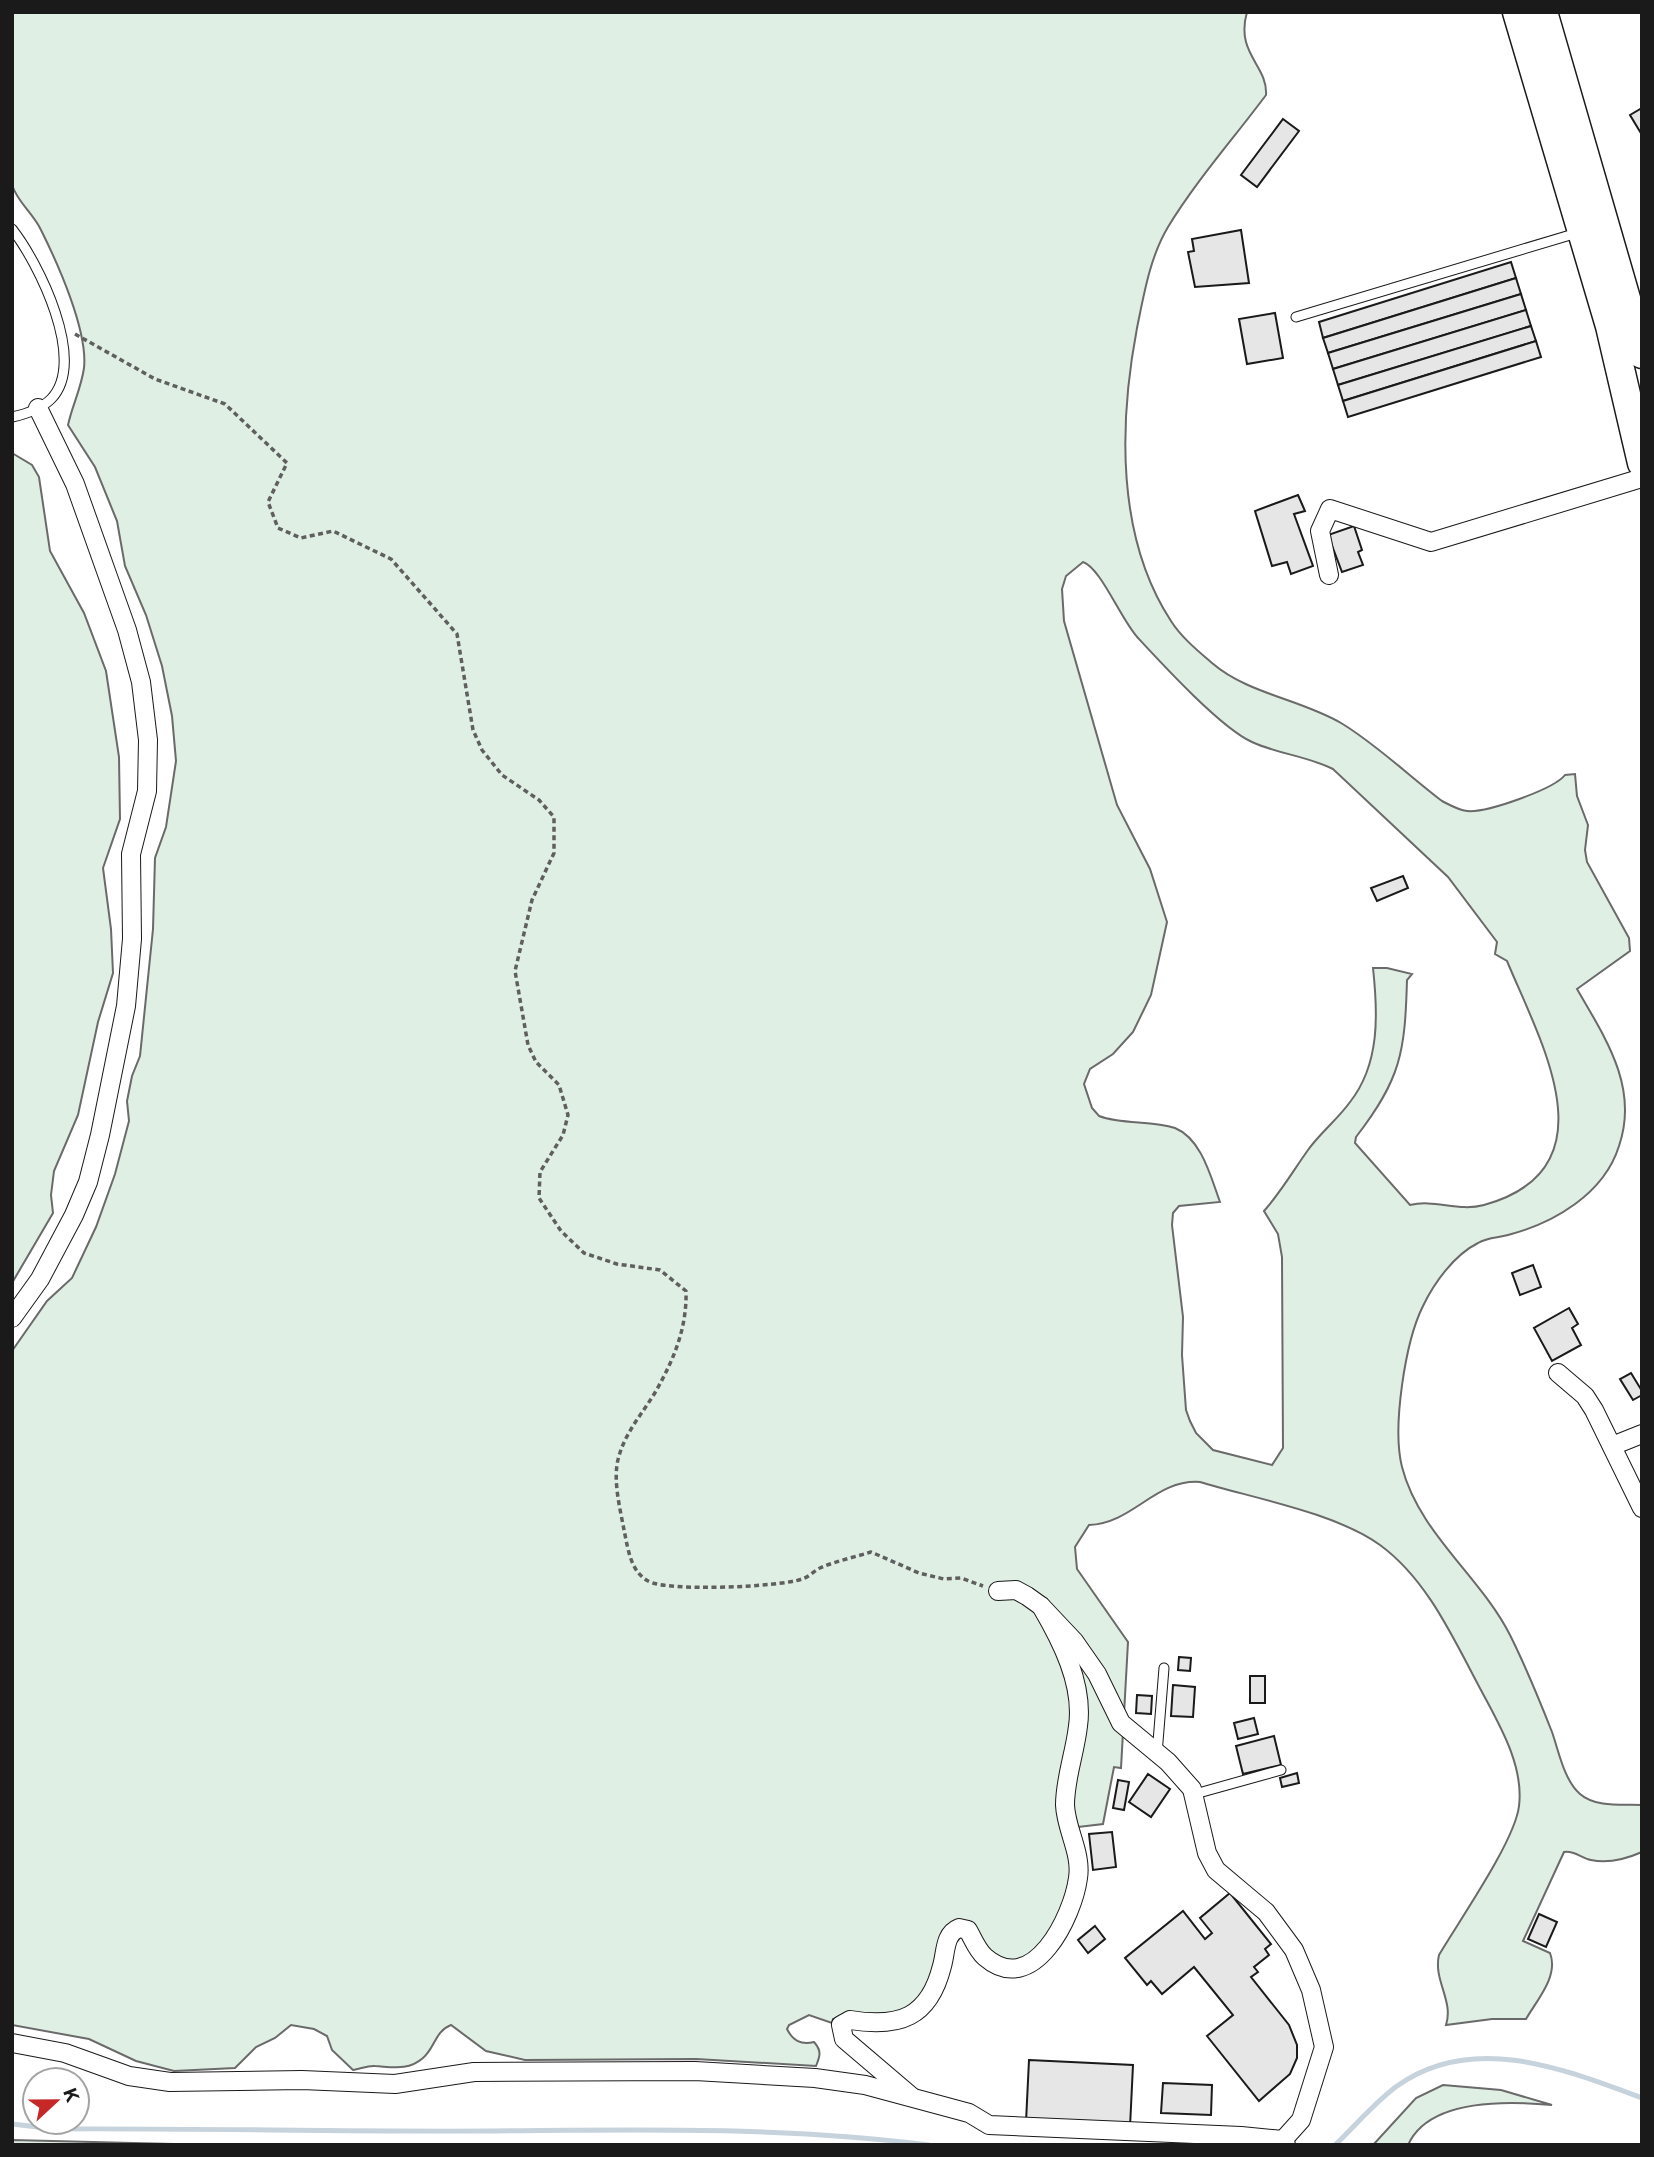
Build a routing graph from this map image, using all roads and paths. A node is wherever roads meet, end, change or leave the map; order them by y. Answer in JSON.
{"nodes":[{"id":1,"x":1517,"y":12,"type":"edge"},
{"id":2,"x":1543,"y":12,"type":"edge"},
{"id":3,"x":12,"y":229,"type":"edge"},
{"id":4,"x":1582,"y":232,"type":"junction"},
{"id":5,"x":1296,"y":317,"type":"dead end"},
{"id":6,"x":57,"y":324,"type":"junction"},
{"id":7,"x":1642,"y":355,"type":"edge"},
{"id":8,"x":38,"y":408,"type":"junction"},
{"id":9,"x":12,"y":417,"type":"edge"},
{"id":10,"x":1642,"y":463,"type":"edge"},
{"id":11,"x":1642,"y":478,"type":"edge"},
{"id":12,"x":1329,"y":575,"type":"dead end"},
{"id":13,"x":12,"y":1318,"type":"edge"},
{"id":14,"x":1558,"y":1373,"type":"dead end"},
{"id":15,"x":1642,"y":1434,"type":"edge"},
{"id":16,"x":1612,"y":1446,"type":"junction"},
{"id":17,"x":1642,"y":1508,"type":"edge"},
{"id":18,"x":999,"y":1591,"type":"joint"},
{"id":19,"x":1041,"y":1606,"type":"junction"},
{"id":20,"x":1164,"y":1668,"type":"dead end"},
{"id":21,"x":1157,"y":1754,"type":"junction"},
{"id":22,"x":1281,"y":1770,"type":"dead end"},
{"id":23,"x":1195,"y":1794,"type":"junction"},
{"id":24,"x":12,"y":2043,"type":"edge"},
{"id":25,"x":915,"y":2101,"type":"junction"},
{"id":26,"x":1284,"y":2142,"type":"edge"}],
"edges":[{"from":1,"to":4,"type":"highway"},
{"from":2,"to":7,"type":"highway"},
{"from":3,"to":6,"type":"lane"},
{"from":4,"to":5,"type":"lane"},
{"from":4,"to":10,"type":"highway"},
{"from":6,"to":8,"type":"lane"},
{"from":6,"to":18,"type":"path"},
{"from":8,"to":9,"type":"lane"},
{"from":8,"to":13,"type":"street"},
{"from":11,"to":12,"type":"street"},
{"from":14,"to":16,"type":"street"},
{"from":15,"to":16,"type":"street"},
{"from":16,"to":17,"type":"street"},
{"from":18,"to":19,"type":"street"},
{"from":19,"to":21,"type":"street"},
{"from":19,"to":25,"type":"street"},
{"from":20,"to":21,"type":"lane"},
{"from":21,"to":23,"type":"street"},
{"from":22,"to":23,"type":"lane"},
{"from":23,"to":26,"type":"street"},
{"from":24,"to":25,"type":"street"},
{"from":25,"to":26,"type":"street"}]}
